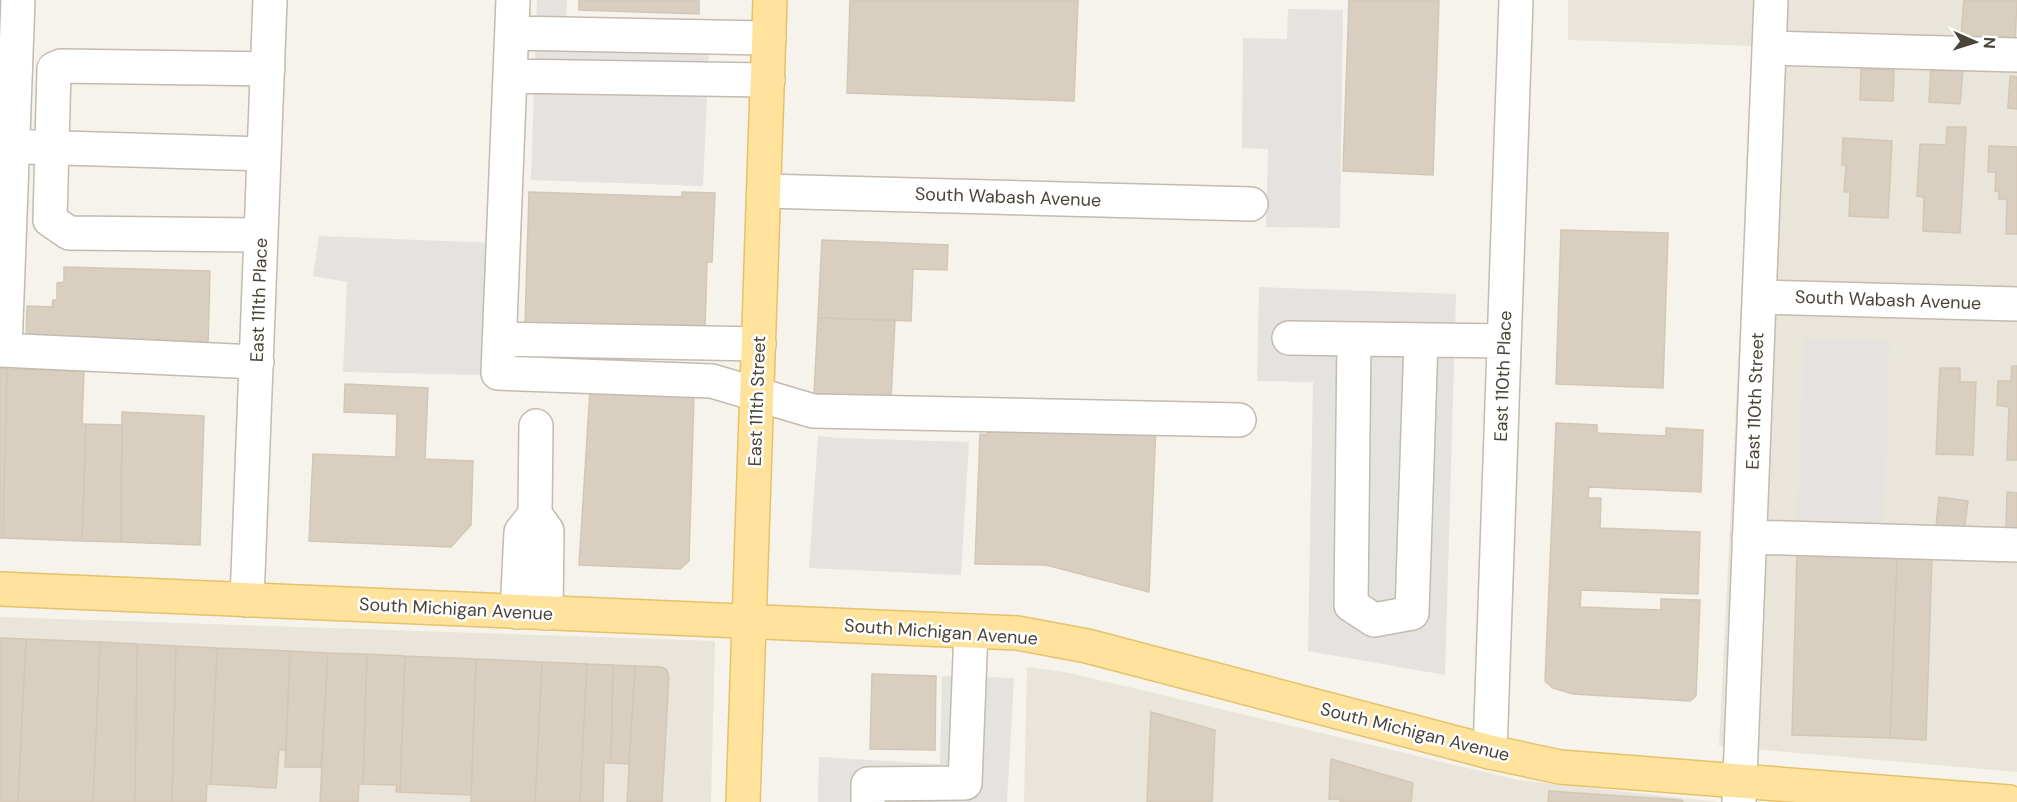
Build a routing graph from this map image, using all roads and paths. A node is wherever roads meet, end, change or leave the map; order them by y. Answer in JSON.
{"nodes":[{"id":1,"x":18,"y":0,"type":"edge"},
{"id":2,"x":270,"y":0,"type":"edge"},
{"id":3,"x":513,"y":0,"type":"edge"},
{"id":4,"x":770,"y":0,"type":"edge"},
{"id":5,"x":1516,"y":0,"type":"edge"},
{"id":6,"x":1771,"y":0,"type":"edge"},
{"id":7,"x":512,"y":33,"type":"junction"},
{"id":8,"x":769,"y":38,"type":"junction"},
{"id":9,"x":1768,"y":48,"type":"junction"},
{"id":10,"x":2017,"y":56,"type":"edge"},
{"id":11,"x":268,"y":69,"type":"junction"},
{"id":12,"x":510,"y":76,"type":"junction"},
{"id":13,"x":768,"y":80,"type":"junction"},
{"id":14,"x":13,"y":146,"type":"junction"},
{"id":15,"x":52,"y":147,"type":"junction"},
{"id":16,"x":264,"y":154,"type":"junction"},
{"id":17,"x":764,"y":191,"type":"junction"},
{"id":18,"x":1251,"y":204,"type":"dead end"},
{"id":19,"x":261,"y":235,"type":"junction"},
{"id":20,"x":1759,"y":297,"type":"junction"},
{"id":21,"x":2017,"y":304,"type":"edge"},
{"id":22,"x":1289,"y":338,"type":"dead end"},
{"id":23,"x":500,"y":339,"type":"junction"},
{"id":24,"x":1354,"y":339,"type":"junction"},
{"id":25,"x":1421,"y":340,"type":"junction"},
{"id":26,"x":1504,"y":341,"type":"junction"},
{"id":27,"x":759,"y":344,"type":"junction"},
{"id":28,"x":2,"y":350,"type":"edge"},
{"id":29,"x":257,"y":362,"type":"junction"},
{"id":30,"x":757,"y":394,"type":"junction"},
{"id":31,"x":1239,"y":420,"type":"dead end"},
{"id":32,"x":536,"y":426,"type":"dead end"},
{"id":33,"x":1749,"y":537,"type":"junction"},
{"id":34,"x":2017,"y":545,"type":"edge"},
{"id":35,"x":0,"y":589,"type":"edge"},
{"id":36,"x":247,"y":600,"type":"junction"},
{"id":37,"x":532,"y":612,"type":"junction"},
{"id":38,"x":749,"y":622,"type":"junction"},
{"id":39,"x":971,"y":632,"type":"junction"},
{"id":40,"x":1490,"y":753,"type":"junction"},
{"id":41,"x":1739,"y":792,"type":"edge"},
{"id":42,"x":964,"y":793,"type":"edge"},
{"id":43,"x":743,"y":802,"type":"edge"},
{"id":44,"x":868,"y":802,"type":"edge"},
{"id":45,"x":2009,"y":802,"type":"edge"}],
"edges":[{"from":1,"to":14,"type":"street"},
{"from":2,"to":11,"type":"street","name":"East 111th Place"},
{"from":3,"to":7,"type":"street"},
{"from":4,"to":8,"type":"main road","name":"East 111th Street"},
{"from":5,"to":26,"type":"street","name":"East 110th Place"},
{"from":6,"to":9,"type":"street","name":"East 110th Street"},
{"from":7,"to":8,"type":"street"},
{"from":7,"to":12,"type":"street"},
{"from":8,"to":13,"type":"main road","name":"East 111th Street"},
{"from":9,"to":10,"type":"street"},
{"from":9,"to":20,"type":"street","name":"East 110th Street"},
{"from":11,"to":15,"type":"street"},
{"from":11,"to":16,"type":"street","name":"East 111th Place"},
{"from":12,"to":13,"type":"street"},
{"from":12,"to":23,"type":"street"},
{"from":13,"to":17,"type":"main road","name":"East 111th Street"},
{"from":14,"to":15,"type":"street"},
{"from":14,"to":28,"type":"street"},
{"from":15,"to":16,"type":"street"},
{"from":15,"to":19,"type":"street"},
{"from":16,"to":19,"type":"street","name":"East 111th Place"},
{"from":17,"to":18,"type":"street","name":"South Wabash Avenue"},
{"from":17,"to":27,"type":"main road","name":"East 111th Street"},
{"from":19,"to":29,"type":"street","name":"East 111th Place"},
{"from":20,"to":21,"type":"street","name":"South Wabash Avenue"},
{"from":20,"to":33,"type":"street","name":"East 110th Street"},
{"from":22,"to":24,"type":"street"},
{"from":23,"to":27,"type":"street"},
{"from":23,"to":30,"type":"street"},
{"from":24,"to":25,"type":"street"},
{"from":24,"to":25,"type":"street"},
{"from":25,"to":26,"type":"street"},
{"from":26,"to":40,"type":"street","name":"East 110th Place"},
{"from":27,"to":30,"type":"main road","name":"East 111th Street"},
{"from":28,"to":29,"type":"street"},
{"from":29,"to":36,"type":"street","name":"East 111th Place"},
{"from":30,"to":31,"type":"street"},
{"from":30,"to":38,"type":"main road","name":"East 111th Street"},
{"from":32,"to":37,"type":"street"},
{"from":33,"to":34,"type":"street"},
{"from":33,"to":41,"type":"street","name":"East 110th Street"},
{"from":35,"to":36,"type":"main road","name":"South Michigan Avenue"},
{"from":36,"to":37,"type":"main road","name":"South Michigan Avenue"},
{"from":37,"to":38,"type":"main road","name":"South Michigan Avenue"},
{"from":38,"to":39,"type":"main road","name":"South Michigan Avenue"},
{"from":38,"to":43,"type":"main road","name":"East 111th Street"},
{"from":39,"to":40,"type":"main road","name":"South Michigan Avenue"},
{"from":39,"to":42,"type":"street"},
{"from":40,"to":41,"type":"main road","name":"South Michigan Avenue"},
{"from":41,"to":45,"type":"main road","name":"South Michigan Avenue"},
{"from":42,"to":44,"type":"street"}]}
